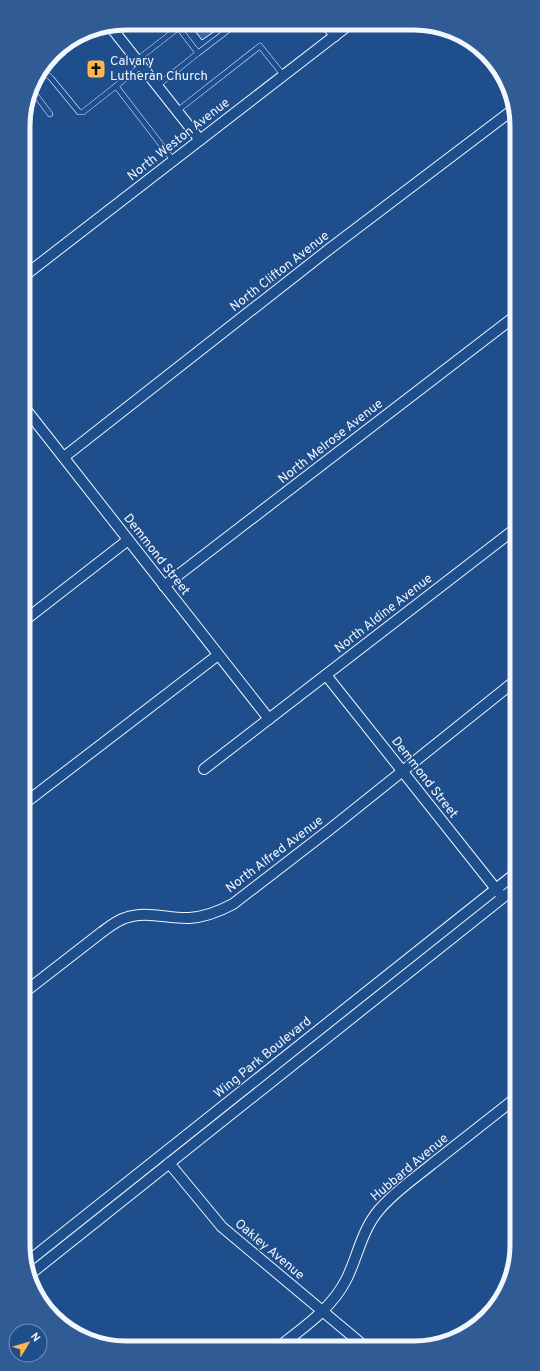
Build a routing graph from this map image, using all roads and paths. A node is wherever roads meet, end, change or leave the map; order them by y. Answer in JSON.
{"nodes":[{"id":1,"x":176,"y":30,"type":"edge"},
{"id":2,"x":180,"y":30,"type":"edge"},
{"id":3,"x":228,"y":30,"type":"edge"},
{"id":4,"x":330,"y":30,"type":"edge"},
{"id":5,"x":342,"y":30,"type":"edge"},
{"id":6,"x":114,"y":31,"type":"edge"},
{"id":7,"x":335,"y":36,"type":"junction"},
{"id":8,"x":198,"y":53,"type":"junction"},
{"id":9,"x":139,"y":63,"type":"junction"},
{"id":10,"x":45,"y":75,"type":"edge"},
{"id":11,"x":284,"y":76,"type":"junction"},
{"id":12,"x":116,"y":86,"type":"junction"},
{"id":13,"x":157,"y":86,"type":"junction"},
{"id":14,"x":35,"y":94,"type":"edge"},
{"id":15,"x":177,"y":111,"type":"junction"},
{"id":16,"x":509,"y":112,"type":"edge"},
{"id":17,"x":50,"y":114,"type":"dead end"},
{"id":18,"x":200,"y":140,"type":"junction"},
{"id":19,"x":173,"y":160,"type":"junction"},
{"id":20,"x":30,"y":271,"type":"edge"},
{"id":21,"x":510,"y":320,"type":"edge"},
{"id":22,"x":30,"y":414,"type":"edge"},
{"id":23,"x":64,"y":457,"type":"junction"},
{"id":24,"x":510,"y":533,"type":"edge"},
{"id":25,"x":128,"y":540,"type":"junction"},
{"id":26,"x":164,"y":586,"type":"junction"},
{"id":27,"x":30,"y":616,"type":"edge"},
{"id":28,"x":218,"y":655,"type":"junction"},
{"id":29,"x":326,"y":675,"type":"junction"},
{"id":30,"x":510,"y":685,"type":"edge"},
{"id":31,"x":269,"y":719,"type":"junction"},
{"id":32,"x":204,"y":769,"type":"dead end"},
{"id":33,"x":402,"y":771,"type":"junction"},
{"id":34,"x":30,"y":799,"type":"edge"},
{"id":35,"x":510,"y":880,"type":"edge"},
{"id":36,"x":510,"y":889,"type":"edge"},
{"id":37,"x":499,"y":893,"type":"junction"},
{"id":38,"x":30,"y":984,"type":"edge"},
{"id":39,"x":510,"y":1103,"type":"edge"},
{"id":40,"x":169,"y":1163,"type":"junction"},
{"id":41,"x":31,"y":1259,"type":"edge"},
{"id":42,"x":33,"y":1271,"type":"edge"},
{"id":43,"x":322,"y":1311,"type":"junction"},
{"id":44,"x":286,"y":1341,"type":"edge"},
{"id":45,"x":358,"y":1341,"type":"edge"}],
"edges":[{"from":1,"to":9,"type":"lane"},
{"from":2,"to":8,"type":"lane"},
{"from":3,"to":8,"type":"lane"},
{"from":4,"to":7,"type":"street"},
{"from":5,"to":7,"type":"street","name":"North Weston Avenue"},
{"from":6,"to":9,"type":"street"},
{"from":7,"to":11,"type":"street","name":"North Weston Avenue"},
{"from":8,"to":13,"type":"lane"},
{"from":9,"to":12,"type":"lane"},
{"from":9,"to":13,"type":"street"},
{"from":10,"to":12,"type":"lane"},
{"from":11,"to":15,"type":"lane"},
{"from":11,"to":18,"type":"street","name":"North Weston Avenue"},
{"from":12,"to":19,"type":"lane"},
{"from":13,"to":15,"type":"street"},
{"from":14,"to":17,"type":"lane"},
{"from":15,"to":18,"type":"street"},
{"from":16,"to":23,"type":"street","name":"North Clifton Avenue"},
{"from":18,"to":19,"type":"street","name":"North Weston Avenue"},
{"from":19,"to":20,"type":"street","name":"North Weston Avenue"},
{"from":21,"to":26,"type":"street","name":"North Melrose Avenue"},
{"from":22,"to":23,"type":"street","name":"Demmond Street"},
{"from":23,"to":25,"type":"street","name":"Demmond Street"},
{"from":24,"to":29,"type":"street","name":"North Aldine Avenue"},
{"from":25,"to":26,"type":"street","name":"Demmond Street"},
{"from":25,"to":27,"type":"street"},
{"from":26,"to":28,"type":"street","name":"Demmond Street"},
{"from":28,"to":31,"type":"street","name":"Demmond Street"},
{"from":28,"to":34,"type":"street"},
{"from":29,"to":31,"type":"street","name":"North Aldine Avenue"},
{"from":29,"to":33,"type":"street","name":"Demmond Street"},
{"from":30,"to":33,"type":"street","name":"North Alfred Avenue"},
{"from":31,"to":32,"type":"street","name":"North Aldine Avenue"},
{"from":33,"to":37,"type":"street","name":"Demmond Street"},
{"from":33,"to":38,"type":"street","name":"North Alfred Avenue"},
{"from":35,"to":37,"type":"street","name":"Wing Park Boulevard"},
{"from":36,"to":37,"type":"street","name":"Wing Park Boulevard"},
{"from":37,"to":40,"type":"street","name":"Wing Park Boulevard"},
{"from":37,"to":41,"type":"street","name":"Wing Park Boulevard"},
{"from":39,"to":43,"type":"street","name":"Hubbard Avenue"},
{"from":40,"to":42,"type":"street","name":"Wing Park Boulevard"},
{"from":40,"to":43,"type":"street","name":"Oakley Avenue"},
{"from":43,"to":44,"type":"street","name":"Hubbard Avenue"},
{"from":43,"to":45,"type":"street","name":"Oakley Avenue"}]}
